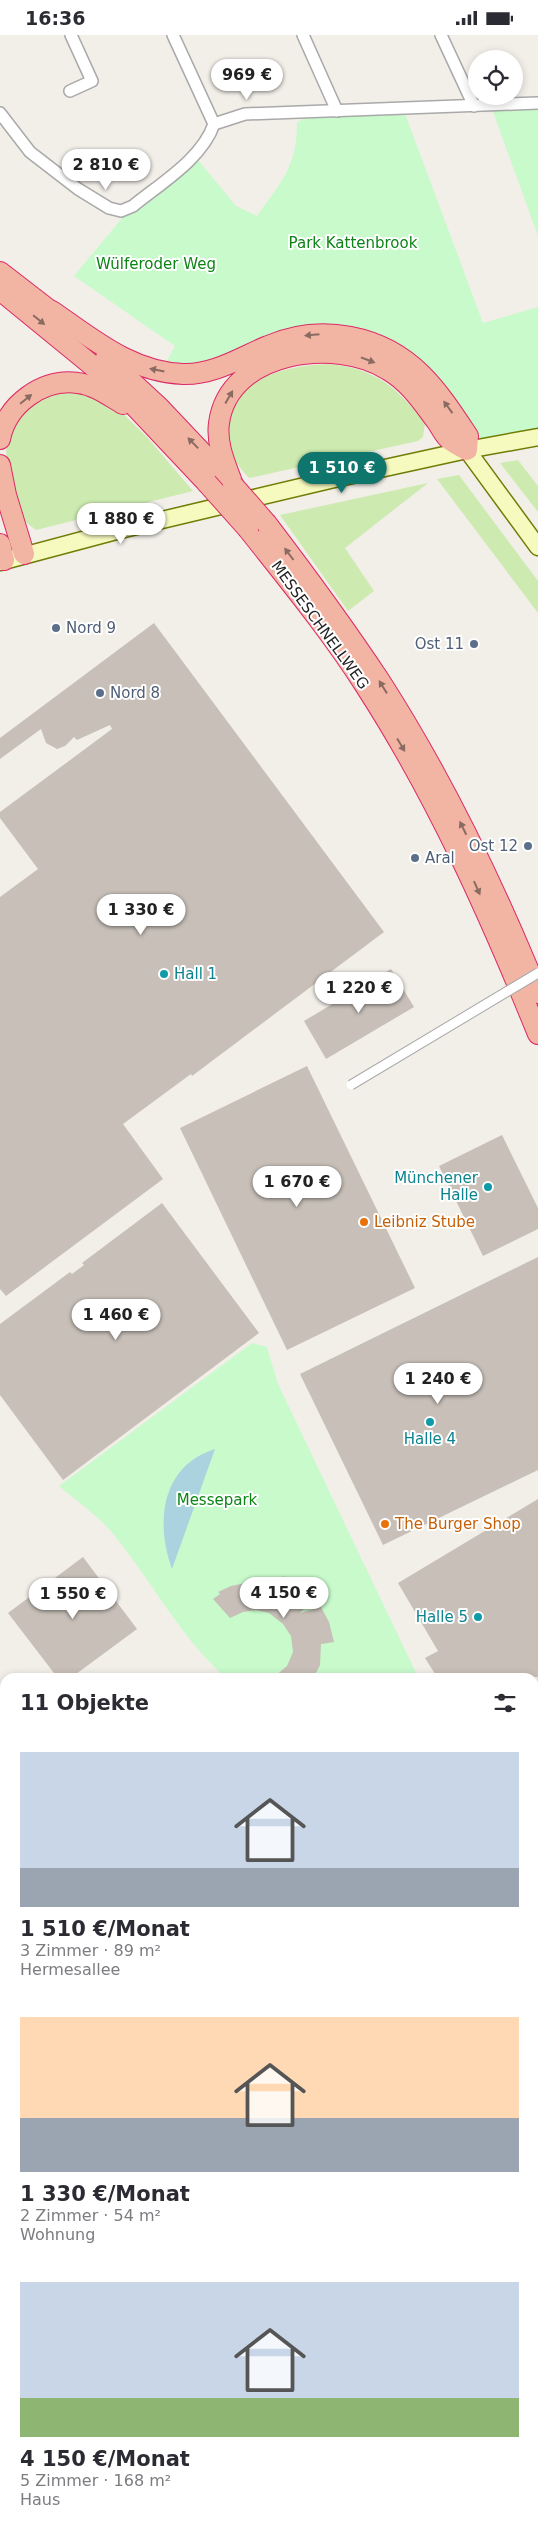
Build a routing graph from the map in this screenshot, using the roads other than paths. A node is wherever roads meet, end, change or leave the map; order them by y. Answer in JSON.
{"nodes":[{"id":1,"x":71,"y":35,"type":"edge"},
{"id":2,"x":173,"y":35,"type":"edge"},
{"id":3,"x":302,"y":35,"type":"edge"},
{"id":4,"x":441,"y":35,"type":"edge"},
{"id":5,"x":70,"y":91,"type":"dead end"},
{"id":6,"x":538,"y":103,"type":"edge"},
{"id":7,"x":474,"y":106,"type":"junction"},
{"id":8,"x":337,"y":111,"type":"junction"},
{"id":9,"x":0,"y":113,"type":"edge"},
{"id":10,"x":214,"y":124,"type":"junction"},
{"id":11,"x":0,"y":272,"type":"edge"},
{"id":12,"x":0,"y":290,"type":"edge"},
{"id":13,"x":52,"y":311,"type":"junction"},
{"id":14,"x":147,"y":417,"type":"junction"},
{"id":15,"x":538,"y":437,"type":"edge"},
{"id":16,"x":0,"y":439,"type":"edge"},
{"id":17,"x":467,"y":450,"type":"junction"},
{"id":18,"x":0,"y":465,"type":"edge"},
{"id":19,"x":224,"y":481,"type":"junction"},
{"id":20,"x":258,"y":527,"type":"junction"},
{"id":21,"x":538,"y":547,"type":"edge"},
{"id":22,"x":24,"y":554,"type":"junction"},
{"id":23,"x":1,"y":555,"type":"edge"},
{"id":24,"x":538,"y":973,"type":"edge"},
{"id":25,"x":538,"y":993,"type":"edge"},
{"id":26,"x":538,"y":1034,"type":"edge"},
{"id":27,"x":351,"y":1085,"type":"dead end"}],
"edges":[{"from":1,"to":5,"type":"street"},
{"from":2,"to":10,"type":"street"},
{"from":3,"to":8,"type":"street"},
{"from":4,"to":7,"type":"street"},
{"from":6,"to":7,"type":"street"},
{"from":7,"to":8,"type":"street"},
{"from":8,"to":10,"type":"street"},
{"from":9,"to":10,"type":"street"},
{"from":11,"to":13,"type":"highway","name":"MESSESCHNELLWEG"},
{"from":12,"to":14,"type":"highway","name":"MESSESCHNELLWEG","one_way":true},
{"from":17,"to":13,"type":"highway","one_way":true},
{"from":19,"to":13,"type":"highway","name":"MESSESCHNELLWEG","one_way":true},
{"from":16,"to":14,"type":"highway","one_way":true},
{"from":14,"to":19,"type":"highway","name":"MESSESCHNELLWEG"},
{"from":15,"to":17,"type":"main road"},
{"from":19,"to":17,"type":"highway","one_way":true},
{"from":17,"to":21,"type":"main road"},
{"from":17,"to":22,"type":"main road"},
{"from":18,"to":22,"type":"highway"},
{"from":19,"to":20,"type":"highway","name":"MESSESCHNELLWEG","bridge":true},
{"from":25,"to":20,"type":"highway","name":"MESSESCHNELLWEG","one_way":true},
{"from":20,"to":26,"type":"highway","name":"MESSESCHNELLWEG","one_way":true},
{"from":22,"to":23,"type":"main road"},
{"from":24,"to":27,"type":"street","bridge":true}]}
